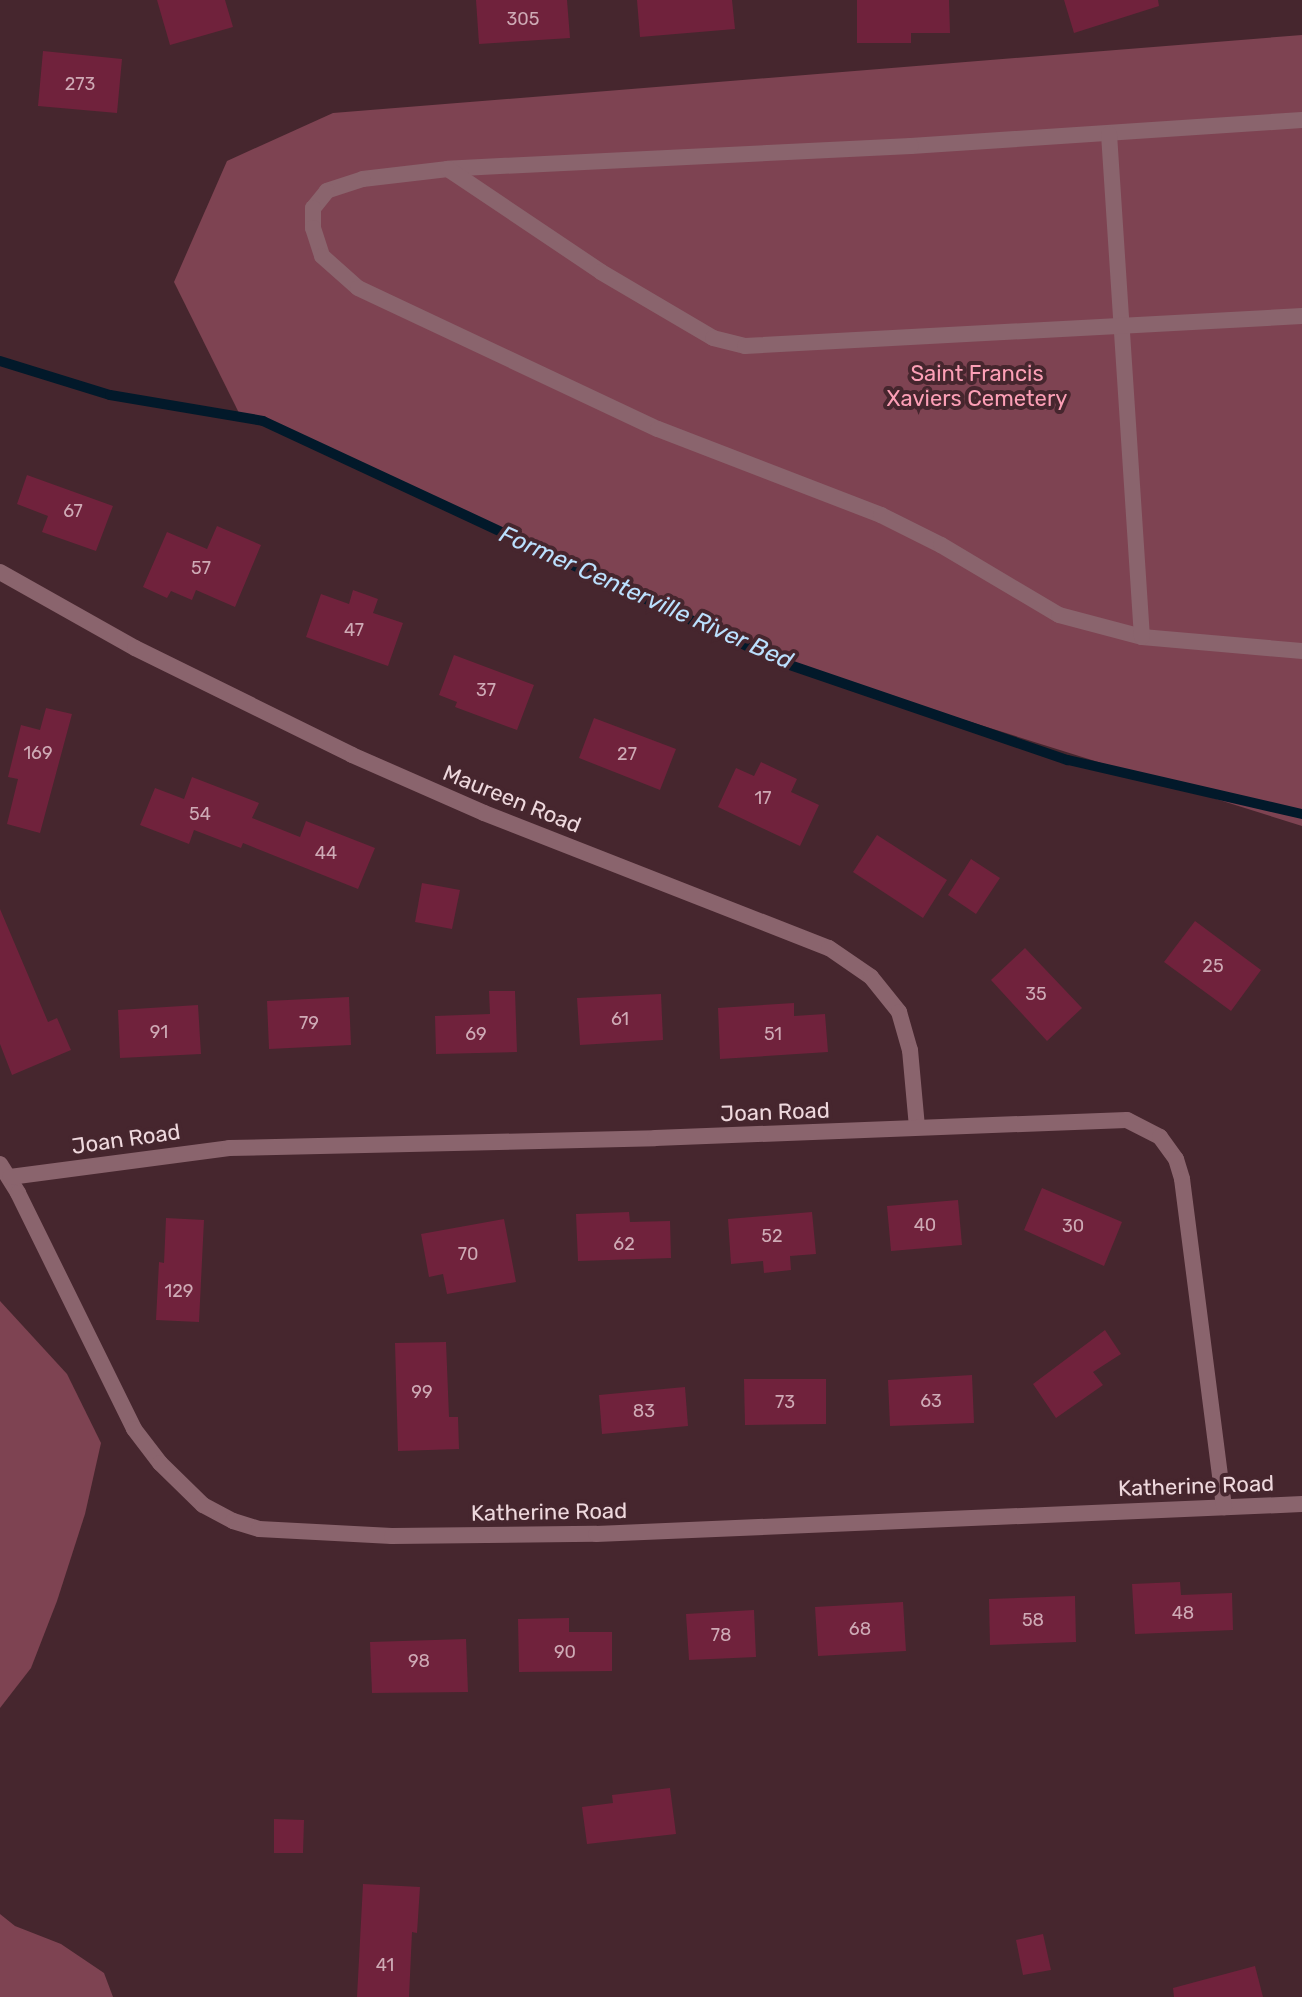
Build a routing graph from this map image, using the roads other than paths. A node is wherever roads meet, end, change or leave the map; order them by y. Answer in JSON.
{"nodes":[{"id":1,"x":1302,"y":120,"type":"edge"},
{"id":2,"x":1109,"y":134,"type":"junction"},
{"id":3,"x":448,"y":169,"type":"junction"},
{"id":4,"x":1302,"y":316,"type":"edge"},
{"id":5,"x":1120,"y":328,"type":"junction"},
{"id":6,"x":0,"y":572,"type":"edge"},
{"id":7,"x":1142,"y":637,"type":"junction"},
{"id":8,"x":1302,"y":651,"type":"edge"},
{"id":9,"x":917,"y":1127,"type":"junction"},
{"id":10,"x":5,"y":1170,"type":"edge"},
{"id":11,"x":1302,"y":1504,"type":"edge"},
{"id":12,"x":1224,"y":1507,"type":"junction"}],
"edges":[{"from":1,"to":2,"type":"street"},
{"from":2,"to":3,"type":"street"},
{"from":2,"to":5,"type":"street"},
{"from":3,"to":5,"type":"street"},
{"from":3,"to":7,"type":"street"},
{"from":4,"to":5,"type":"street"},
{"from":5,"to":7,"type":"street"},
{"from":6,"to":9,"type":"street","name":"Maureen Road"},
{"from":7,"to":8,"type":"street"},
{"from":9,"to":10,"type":"street","name":"Joan Road"},
{"from":9,"to":12,"type":"street","name":"Joan Road"},
{"from":10,"to":12,"type":"street","name":"Katherine Road"},
{"from":11,"to":12,"type":"street","name":"Katherine Road"}]}
